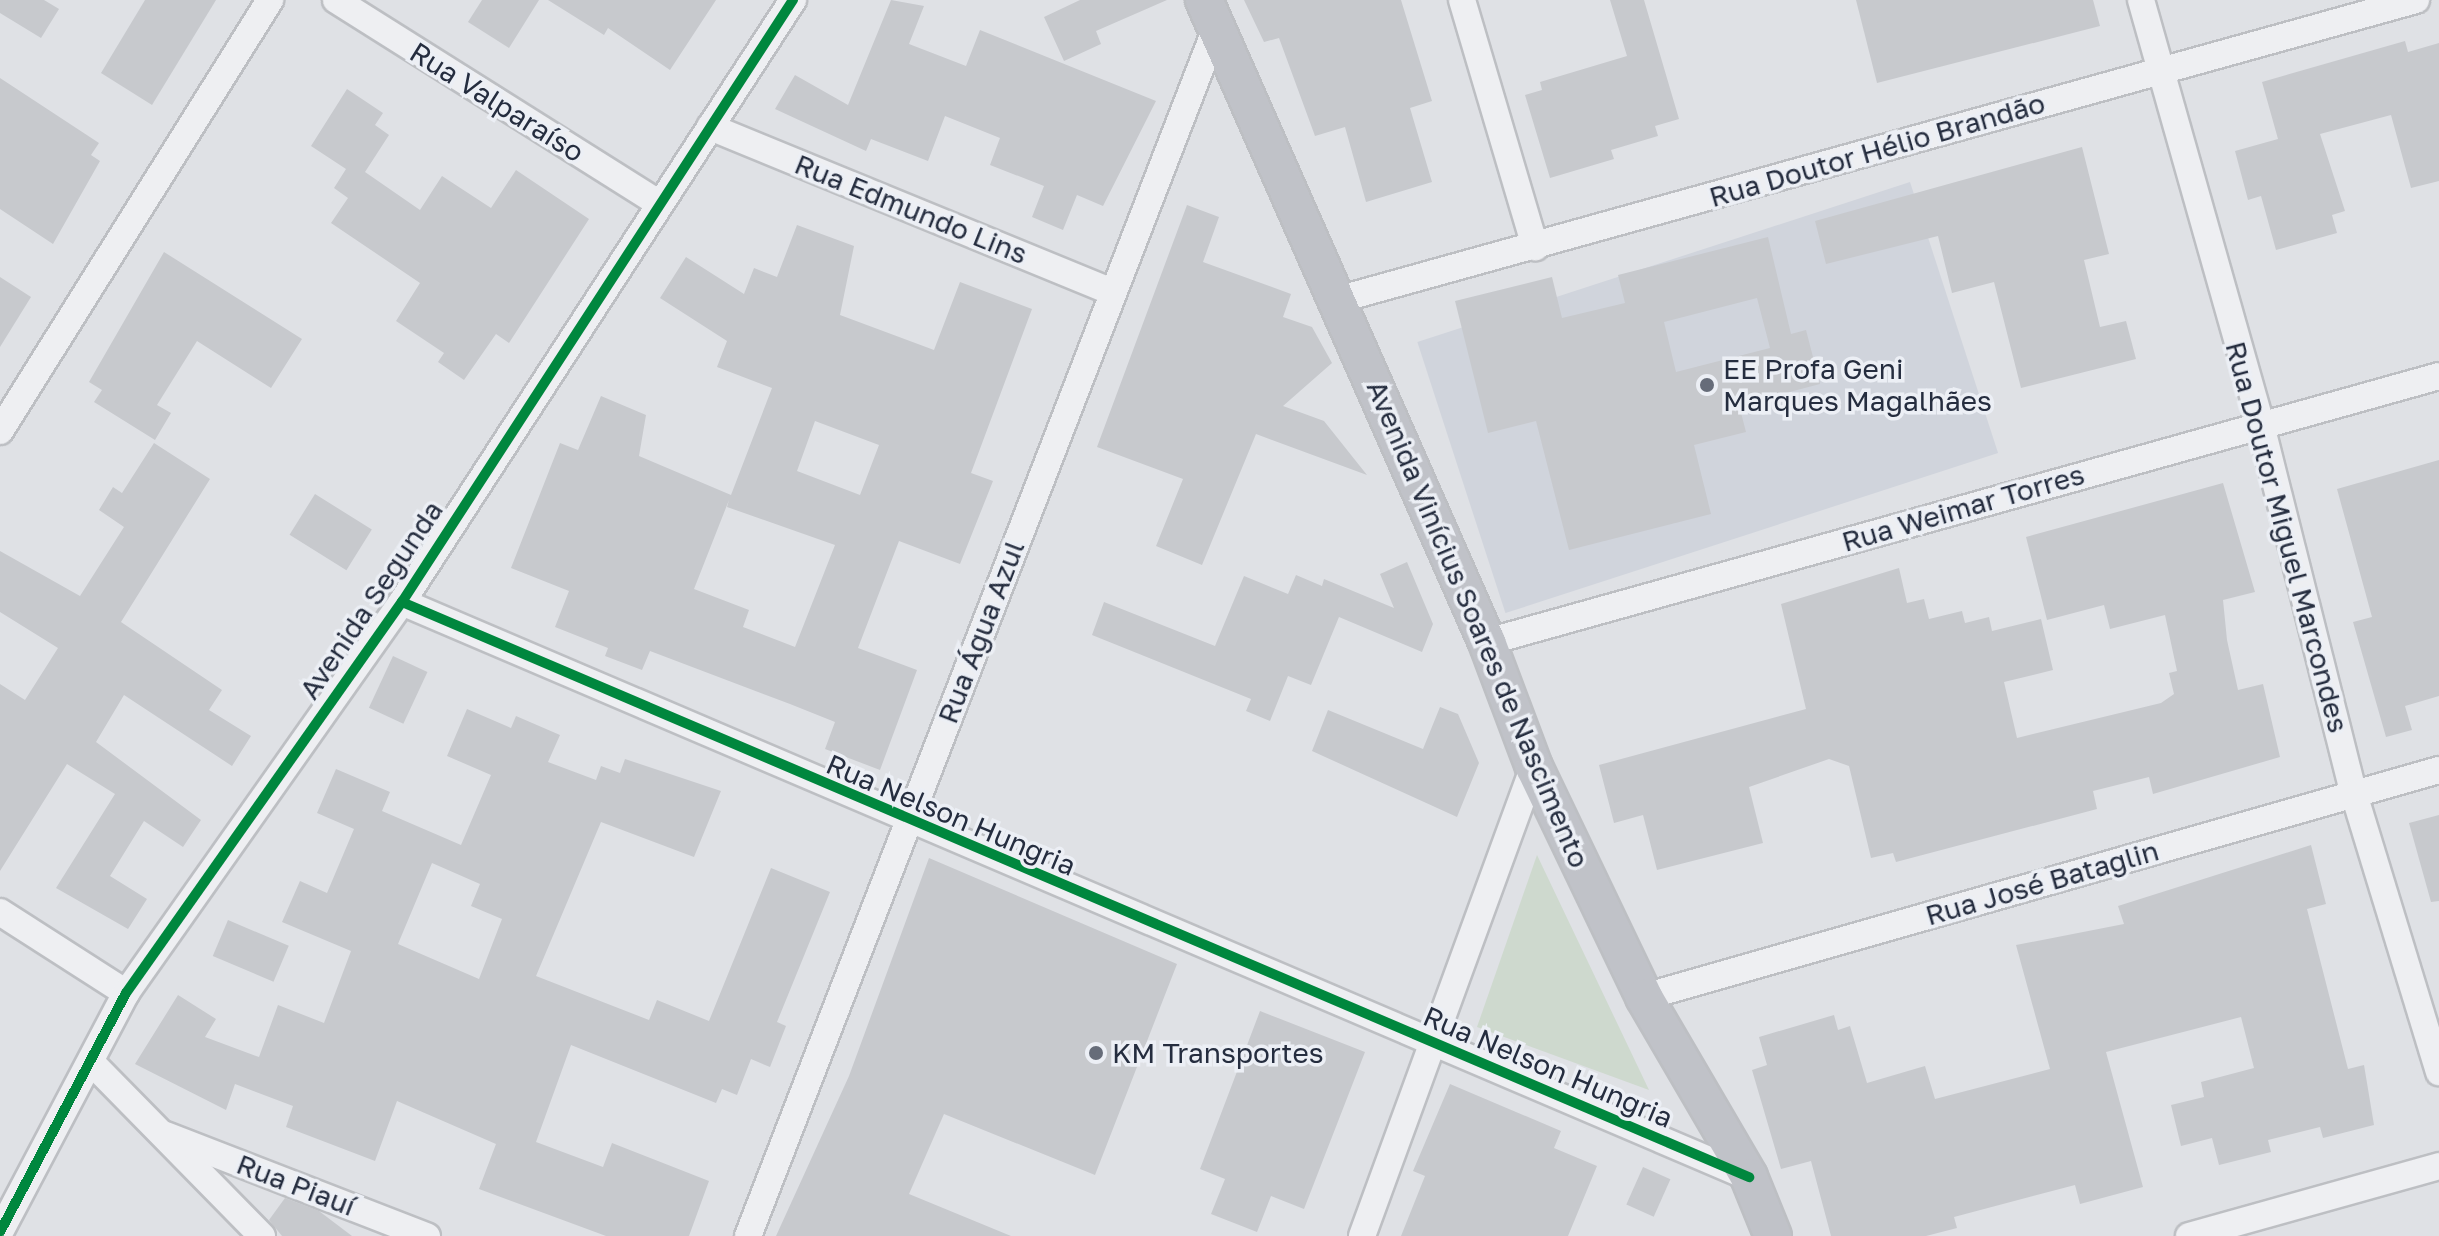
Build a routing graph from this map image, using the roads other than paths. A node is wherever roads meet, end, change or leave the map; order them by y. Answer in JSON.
{"nodes":[{"id":1,"x":270,"y":0,"type":"edge"},
{"id":2,"x":336,"y":0,"type":"edge"},
{"id":3,"x":793,"y":0,"type":"edge"},
{"id":4,"x":1462,"y":0,"type":"edge"},
{"id":5,"x":2141,"y":0,"type":"edge"},
{"id":6,"x":2416,"y":0,"type":"edge"},
{"id":7,"x":1210,"y":14,"type":"edge"},
{"id":8,"x":2159,"y":69,"type":"junction"},
{"id":9,"x":710,"y":127,"type":"junction"},
{"id":10,"x":658,"y":203,"type":"junction"},
{"id":11,"x":1535,"y":247,"type":"junction"},
{"id":12,"x":1113,"y":292,"type":"junction"},
{"id":13,"x":1337,"y":300,"type":"junction"},
{"id":14,"x":2439,"y":376,"type":"edge"},
{"id":15,"x":2261,"y":425,"type":"junction"},
{"id":16,"x":0,"y":431,"type":"edge"},
{"id":17,"x":402,"y":602,"type":"junction"},
{"id":18,"x":1487,"y":642,"type":"junction"},
{"id":19,"x":1534,"y":767,"type":"junction"},
{"id":20,"x":2439,"y":770,"type":"edge"},
{"id":21,"x":2354,"y":794,"type":"junction"},
{"id":22,"x":906,"y":823,"type":"junction"},
{"id":23,"x":0,"y":912,"type":"edge"},
{"id":24,"x":126,"y":993,"type":"junction"},
{"id":25,"x":1644,"y":997,"type":"junction"},
{"id":26,"x":1437,"y":1046,"type":"junction"},
{"id":27,"x":91,"y":1062,"type":"junction"},
{"id":28,"x":2439,"y":1072,"type":"edge"},
{"id":29,"x":166,"y":1135,"type":"junction"},
{"id":30,"x":2439,"y":1166,"type":"edge"},
{"id":31,"x":1749,"y":1177,"type":"junction"},
{"id":32,"x":0,"y":1232,"type":"edge"},
{"id":33,"x":262,"y":1236,"type":"edge"},
{"id":34,"x":427,"y":1236,"type":"edge"},
{"id":35,"x":748,"y":1236,"type":"edge"},
{"id":36,"x":1362,"y":1236,"type":"edge"},
{"id":37,"x":1773,"y":1236,"type":"edge"},
{"id":38,"x":2189,"y":1236,"type":"edge"}],
"edges":[{"from":1,"to":16,"type":"street"},
{"from":2,"to":10,"type":"street","name":"Rua Valparaíso"},
{"from":3,"to":9,"type":"street","name":"Avenida Segunda"},
{"from":4,"to":11,"type":"street"},
{"from":5,"to":8,"type":"street","name":"Rua Doutor Miguel Marcondes"},
{"from":6,"to":8,"type":"street","name":"Rua Doutor Hélio Brandão"},
{"from":7,"to":12,"type":"street","name":"Rua Água Azul"},
{"from":7,"to":13,"type":"street","name":"Avenida Vinícius Soares de Nascimento"},
{"from":8,"to":11,"type":"street","name":"Rua Doutor Hélio Brandão"},
{"from":8,"to":15,"type":"street","name":"Rua Doutor Miguel Marcondes"},
{"from":9,"to":10,"type":"street","name":"Avenida Segunda"},
{"from":9,"to":12,"type":"street","name":"Rua Edmundo Lins"},
{"from":10,"to":17,"type":"street","name":"Avenida Segunda"},
{"from":11,"to":13,"type":"street","name":"Rua Doutor Hélio Brandão"},
{"from":12,"to":22,"type":"street","name":"Rua Água Azul"},
{"from":13,"to":18,"type":"street","name":"Avenida Vinícius Soares de Nascimento"},
{"from":14,"to":15,"type":"street","name":"Rua Weimar Torres"},
{"from":15,"to":18,"type":"street","name":"Rua Weimar Torres"},
{"from":15,"to":21,"type":"street","name":"Rua Doutor Miguel Marcondes"},
{"from":17,"to":22,"type":"street","name":"Rua Nelson Hungria"},
{"from":17,"to":24,"type":"street","name":"Avenida Segunda"},
{"from":18,"to":19,"type":"street","name":"Avenida Vinícius Soares de Nascimento"},
{"from":19,"to":25,"type":"street","name":"Avenida Vinícius Soares de Nascimento"},
{"from":19,"to":26,"type":"street"},
{"from":20,"to":21,"type":"street","name":"Rua José Bataglin"},
{"from":21,"to":25,"type":"street","name":"Rua José Bataglin"},
{"from":21,"to":28,"type":"street","name":"Rua Doutor Miguel Marcondes"},
{"from":22,"to":26,"type":"street","name":"Rua Nelson Hungria"},
{"from":22,"to":35,"type":"street","name":"Rua Água Azul"},
{"from":23,"to":24,"type":"street"},
{"from":24,"to":27,"type":"street","name":"Avenida Segunda"},
{"from":25,"to":31,"type":"street","name":"Avenida Vinícius Soares de Nascimento"},
{"from":26,"to":31,"type":"street","name":"Rua Nelson Hungria"},
{"from":26,"to":36,"type":"street"},
{"from":27,"to":29,"type":"street"},
{"from":27,"to":32,"type":"street","name":"Avenida Segunda"},
{"from":29,"to":33,"type":"street"},
{"from":29,"to":34,"type":"street","name":"Rua Piauí"},
{"from":30,"to":38,"type":"street"},
{"from":31,"to":37,"type":"street","name":"Avenida Vinícius Soares de Nascimento"}]}
